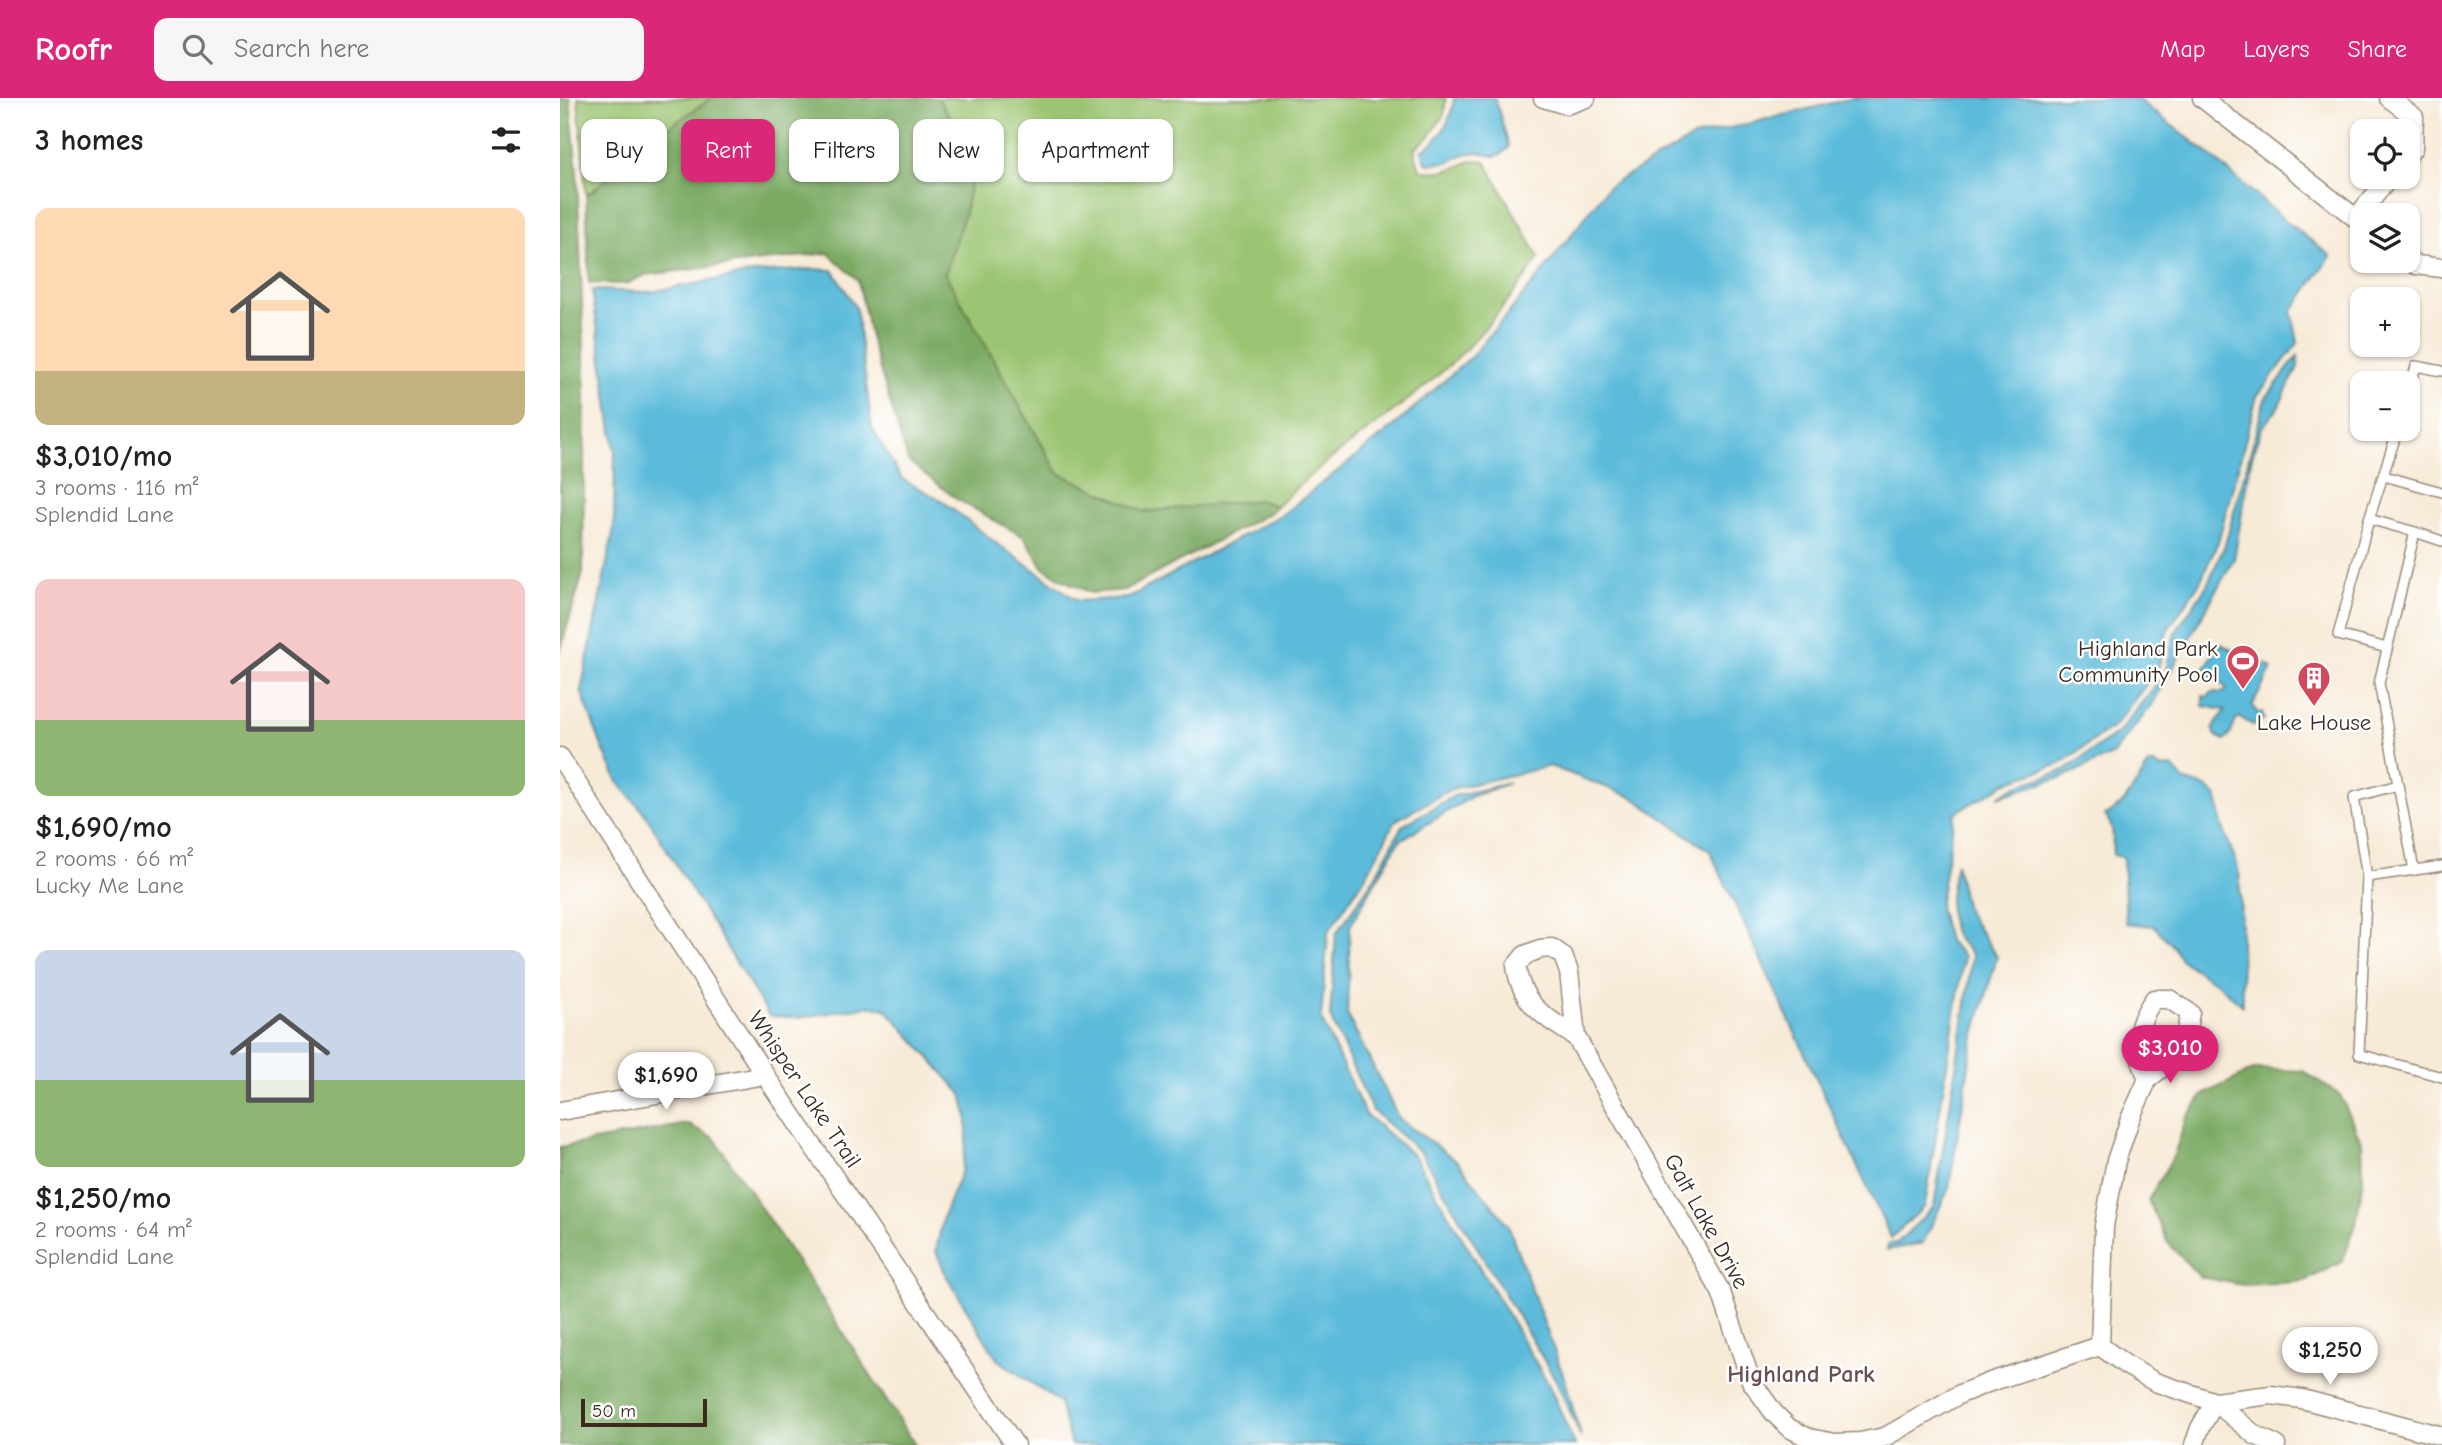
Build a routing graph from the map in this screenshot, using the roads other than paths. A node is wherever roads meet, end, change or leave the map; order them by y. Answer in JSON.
{"nodes":[{"id":1,"x":1543,"y":98,"type":"edge"},
{"id":2,"x":1586,"y":98,"type":"edge"},
{"id":3,"x":2203,"y":98,"type":"edge"},
{"id":4,"x":2389,"y":98,"type":"edge"},
{"id":5,"x":2414,"y":119,"type":"edge"},
{"id":6,"x":2350,"y":213,"type":"edge"},
{"id":7,"x":2420,"y":265,"type":"edge"},
{"id":8,"x":2442,"y":268,"type":"edge"},
{"id":9,"x":2415,"y":371,"type":"edge"},
{"id":10,"x":2442,"y":371,"type":"edge"},
{"id":11,"x":2394,"y":441,"type":"edge"},
{"id":12,"x":2384,"y":476,"type":"junction"},
{"id":13,"x":2442,"y":492,"type":"edge"},
{"id":14,"x":2369,"y":519,"type":"junction"},
{"id":15,"x":2415,"y":532,"type":"junction"},
{"id":16,"x":2442,"y":541,"type":"edge"},
{"id":17,"x":2387,"y":648,"type":"junction"},
{"id":18,"x":560,"y":757,"type":"edge"},
{"id":19,"x":2398,"y":785,"type":"junction"},
{"id":20,"x":2442,"y":866,"type":"edge"},
{"id":21,"x":2414,"y":870,"type":"junction"},
{"id":22,"x":2367,"y":877,"type":"junction"},
{"id":23,"x":1576,"y":1037,"type":"junction"},
{"id":24,"x":765,"y":1075,"type":"junction"},
{"id":25,"x":2442,"y":1077,"type":"edge"},
{"id":26,"x":2148,"y":1079,"type":"dead end"},
{"id":27,"x":560,"y":1111,"type":"edge"},
{"id":28,"x":2100,"y":1346,"type":"junction"},
{"id":29,"x":2215,"y":1402,"type":"junction"},
{"id":30,"x":2442,"y":1436,"type":"edge"},
{"id":31,"x":1015,"y":1445,"type":"edge"},
{"id":32,"x":2194,"y":1445,"type":"edge"},
{"id":33,"x":2276,"y":1445,"type":"edge"}],
"edges":[{"from":1,"to":2,"type":"street"},
{"from":3,"to":6,"type":"street"},
{"from":4,"to":5,"type":"street"},
{"from":7,"to":8,"type":"street"},
{"from":9,"to":10,"type":"lane"},
{"from":11,"to":12,"type":"lane"},
{"from":12,"to":13,"type":"lane"},
{"from":12,"to":14,"type":"lane"},
{"from":14,"to":15,"type":"lane"},
{"from":14,"to":17,"type":"lane"},
{"from":15,"to":16,"type":"lane"},
{"from":15,"to":17,"type":"lane"},
{"from":17,"to":19,"type":"lane"},
{"from":18,"to":24,"type":"street","name":"Whisper Lake Trail"},
{"from":19,"to":21,"type":"lane"},
{"from":19,"to":22,"type":"lane"},
{"from":20,"to":21,"type":"lane"},
{"from":21,"to":22,"type":"lane"},
{"from":22,"to":25,"type":"lane"},
{"from":23,"to":23,"type":"street","name":"Galt Lake Drive"},
{"from":23,"to":28,"type":"street","name":"Galt Lake Drive"},
{"from":24,"to":27,"type":"street"},
{"from":24,"to":31,"type":"street","name":"Whisper Lake Trail"},
{"from":26,"to":28,"type":"street"},
{"from":28,"to":29,"type":"street"},
{"from":29,"to":30,"type":"street"},
{"from":29,"to":32,"type":"street"},
{"from":29,"to":33,"type":"street"}]}
